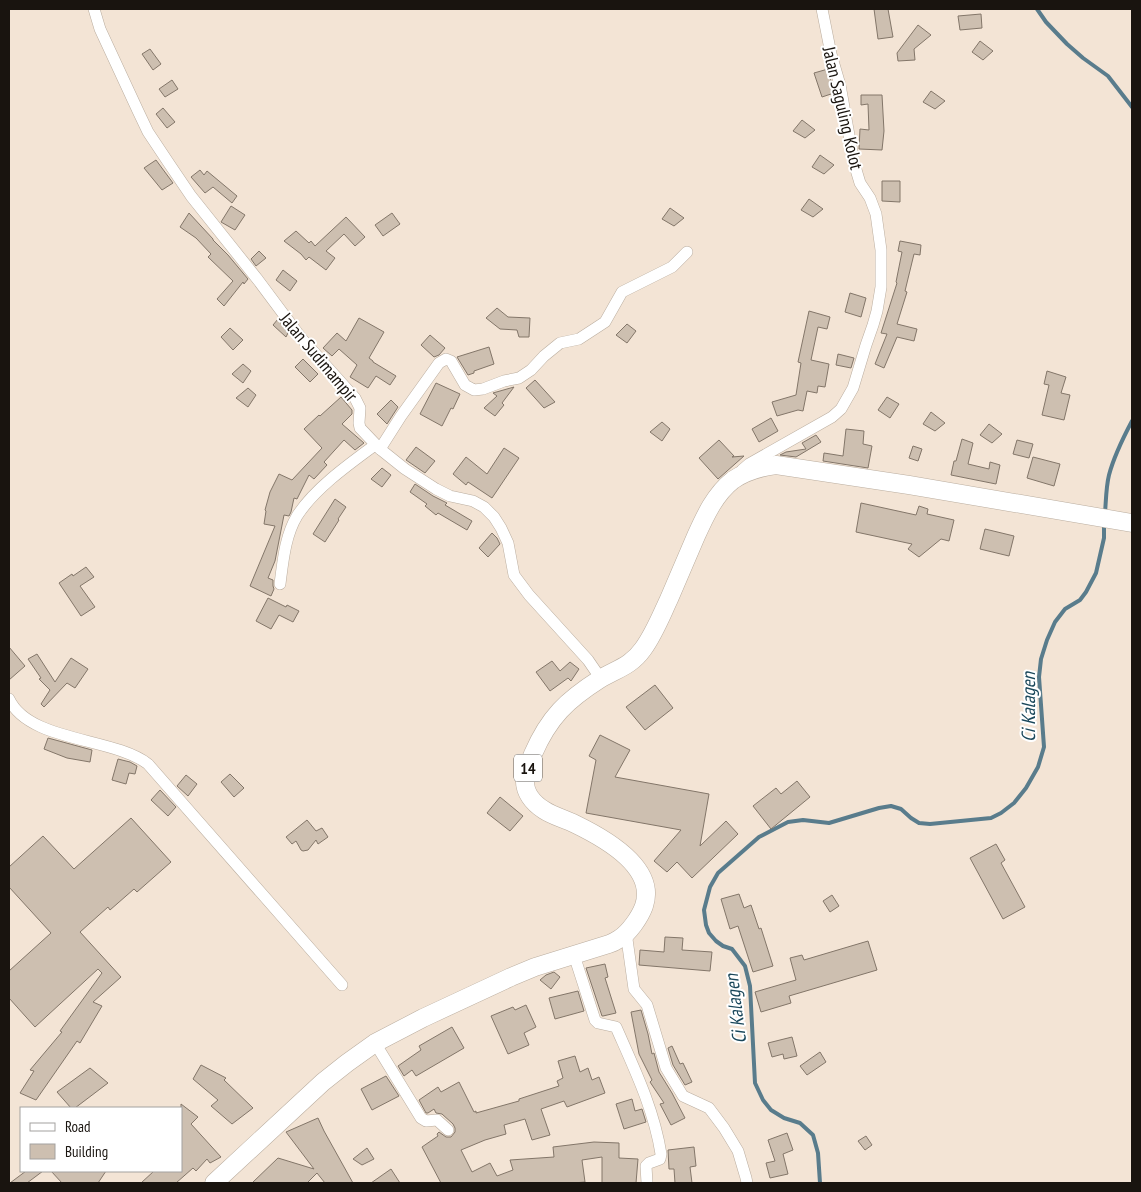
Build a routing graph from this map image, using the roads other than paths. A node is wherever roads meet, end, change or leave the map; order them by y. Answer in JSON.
{"nodes":[{"id":1,"x":94,"y":9,"type":"edge"},
{"id":2,"x":822,"y":9,"type":"edge"},
{"id":3,"x":688,"y":252,"type":"dead end"},
{"id":4,"x":377,"y":447,"type":"junction"},
{"id":5,"x":722,"y":490,"type":"junction"},
{"id":6,"x":1127,"y":522,"type":"edge"},
{"id":7,"x":280,"y":584,"type":"dead end"},
{"id":8,"x":601,"y":679,"type":"junction"},
{"id":9,"x":9,"y":699,"type":"edge"},
{"id":10,"x":626,"y":932,"type":"junction"},
{"id":11,"x":574,"y":955,"type":"junction"},
{"id":12,"x":342,"y":985,"type":"dead end"},
{"id":13,"x":375,"y":1043,"type":"junction"},
{"id":14,"x":448,"y":1130,"type":"dead end"},
{"id":15,"x":214,"y":1183,"type":"edge"},
{"id":16,"x":647,"y":1183,"type":"edge"},
{"id":17,"x":747,"y":1183,"type":"edge"}],
"edges":[{"from":1,"to":4,"type":"street","name":"Jalan Sudimampir"},
{"from":2,"to":5,"type":"street","name":"Jalan Saguling Kolot"},
{"from":3,"to":4,"type":"street"},
{"from":4,"to":7,"type":"street"},
{"from":4,"to":8,"type":"street","name":"Jalan Sudimampir"},
{"from":5,"to":6,"type":"highway","number":"14"},
{"from":5,"to":8,"type":"highway","number":"14"},
{"from":8,"to":10,"type":"highway","number":"14"},
{"from":9,"to":12,"type":"street"},
{"from":10,"to":11,"type":"highway","number":"14"},
{"from":10,"to":17,"type":"street"},
{"from":11,"to":13,"type":"highway","number":"14"},
{"from":11,"to":16,"type":"street"},
{"from":13,"to":14,"type":"street"},
{"from":13,"to":15,"type":"highway","number":"14"}]}
